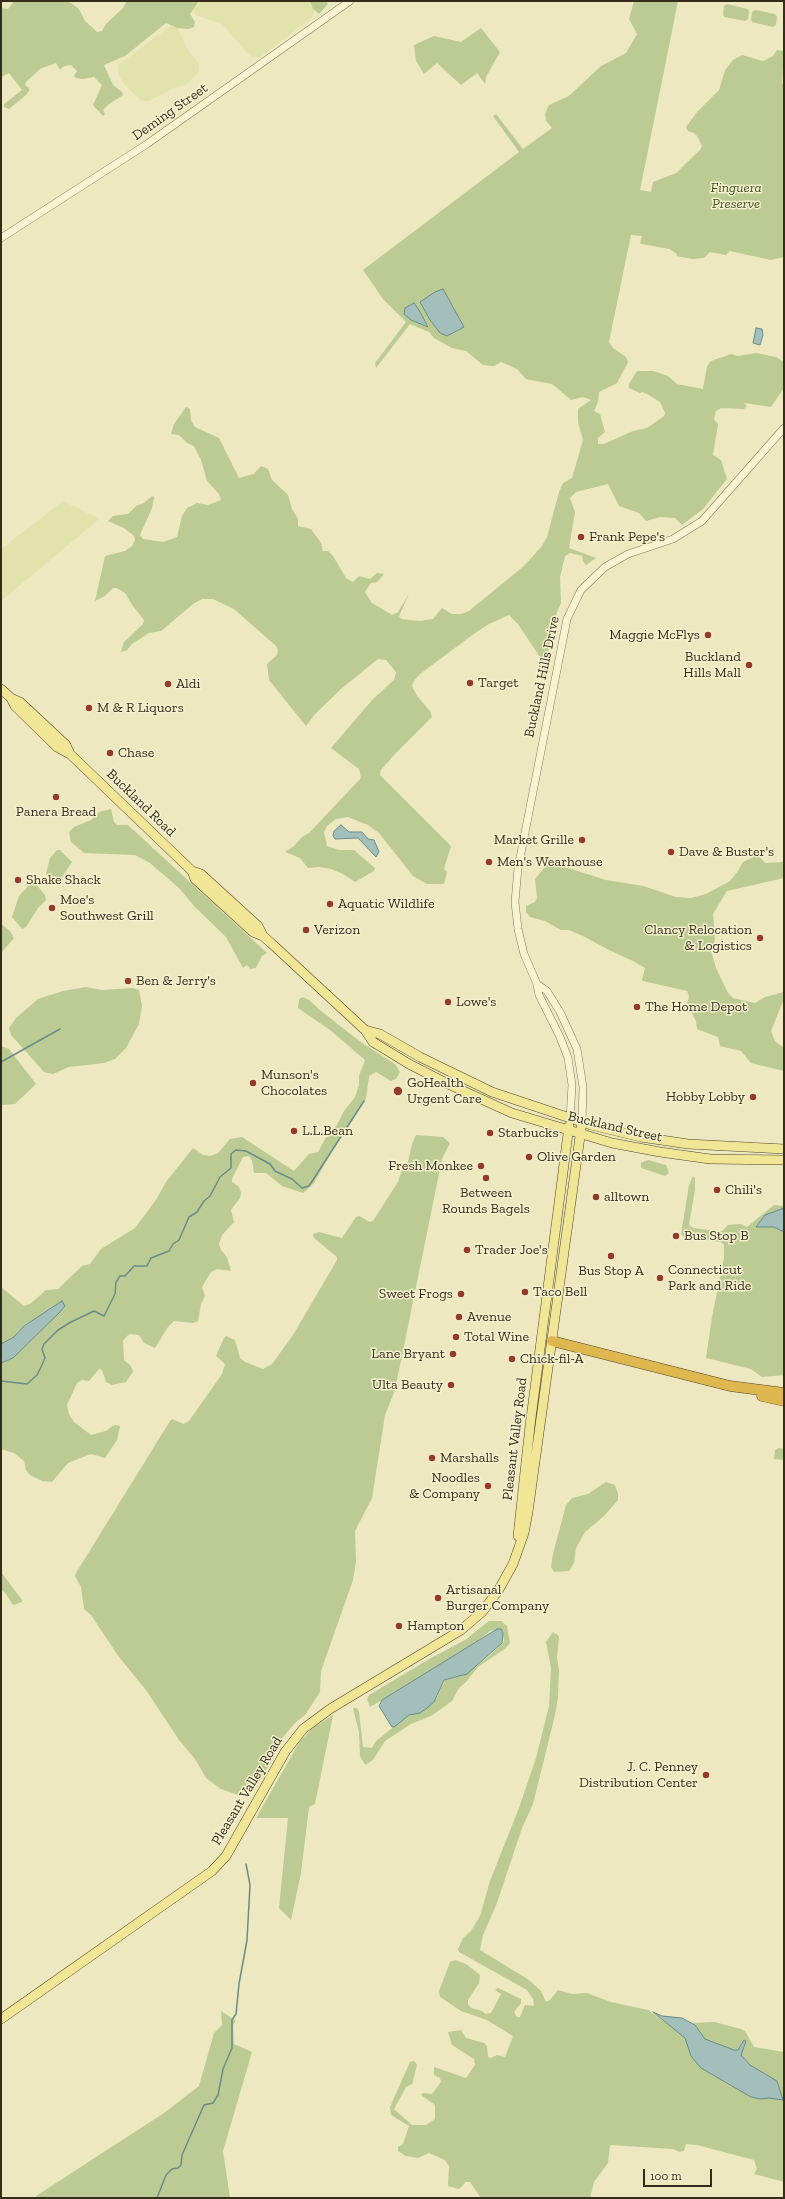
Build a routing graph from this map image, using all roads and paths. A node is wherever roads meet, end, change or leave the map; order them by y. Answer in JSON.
{"nodes":[{"id":1,"x":350,"y":1,"type":"edge"},
{"id":2,"x":1,"y":238,"type":"edge"},
{"id":3,"x":784,"y":428,"type":"edge"},
{"id":4,"x":1,"y":689,"type":"edge"},
{"id":5,"x":537,"y":984,"type":"junction"},
{"id":6,"x":365,"y":1030,"type":"junction"},
{"id":7,"x":445,"y":1070,"type":"junction"},
{"id":8,"x":454,"y":1074,"type":"joint"},
{"id":9,"x":438,"y":1080,"type":"junction"},
{"id":10,"x":448,"y":1084,"type":"joint"},
{"id":11,"x":570,"y":1119,"type":"junction"},
{"id":12,"x":582,"y":1122,"type":"junction"},
{"id":13,"x":568,"y":1131,"type":"junction"},
{"id":14,"x":580,"y":1134,"type":"junction"},
{"id":15,"x":684,"y":1143,"type":"junction"},
{"id":16,"x":784,"y":1149,"type":"edge"},
{"id":17,"x":682,"y":1155,"type":"junction"},
{"id":18,"x":784,"y":1160,"type":"edge"},
{"id":19,"x":556,"y":1230,"type":"junction"},
{"id":20,"x":566,"y":1236,"type":"junction"},
{"id":21,"x":547,"y":1340,"type":"junction"},
{"id":22,"x":738,"y":1388,"type":"junction"},
{"id":23,"x":784,"y":1392,"type":"edge"},
{"id":24,"x":784,"y":1401,"type":"edge"},
{"id":25,"x":1,"y":2019,"type":"edge"}],
"edges":[{"from":1,"to":2,"type":"street","name":"Deming Street"},
{"from":3,"to":5,"type":"street","name":"Buckland Hills Drive"},
{"from":4,"to":6,"type":"main road","name":"Buckland Road"},
{"from":5,"to":11,"type":"street","name":"Buckland Hills Drive"},
{"from":5,"to":12,"type":"street","name":"Buckland Hills Drive"},
{"from":6,"to":7,"type":"main road","name":"Buckland Road"},
{"from":6,"to":9,"type":"main road","name":"Buckland Road"},
{"from":7,"to":8,"type":"main road","name":"Buckland Road"},
{"from":7,"to":9,"type":"main road"},
{"from":8,"to":11,"type":"main road","name":"Buckland Street"},
{"from":9,"to":10,"type":"main road","name":"Buckland Road"},
{"from":10,"to":13,"type":"main road","name":"Buckland Street"},
{"from":11,"to":12,"type":"main road","name":"Buckland Street"},
{"from":11,"to":13,"type":"main road","name":"Pleasant Valley Road"},
{"from":12,"to":14,"type":"main road","name":"Pleasant Valley Road"},
{"from":12,"to":15,"type":"main road","name":"Buckland Street"},
{"from":13,"to":14,"type":"main road","name":"Buckland Street"},
{"from":13,"to":19,"type":"main road","name":"Pleasant Valley Road"},
{"from":14,"to":17,"type":"main road","name":"Buckland Street"},
{"from":14,"to":20,"type":"main road","name":"Pleasant Valley Road"},
{"from":15,"to":16,"type":"main road","name":"Buckland Street"},
{"from":15,"to":17,"type":"main road"},
{"from":17,"to":18,"type":"main road","name":"Buckland Street"},
{"from":19,"to":20,"type":"main road"},
{"from":19,"to":21,"type":"main road","name":"Pleasant Valley Road"},
{"from":20,"to":21,"type":"main road","name":"Pleasant Valley Road"},
{"from":21,"to":22,"type":"highway"},
{"from":21,"to":25,"type":"main road","name":"Pleasant Valley Road"},
{"from":22,"to":23,"type":"highway"},
{"from":22,"to":24,"type":"highway"}]}
